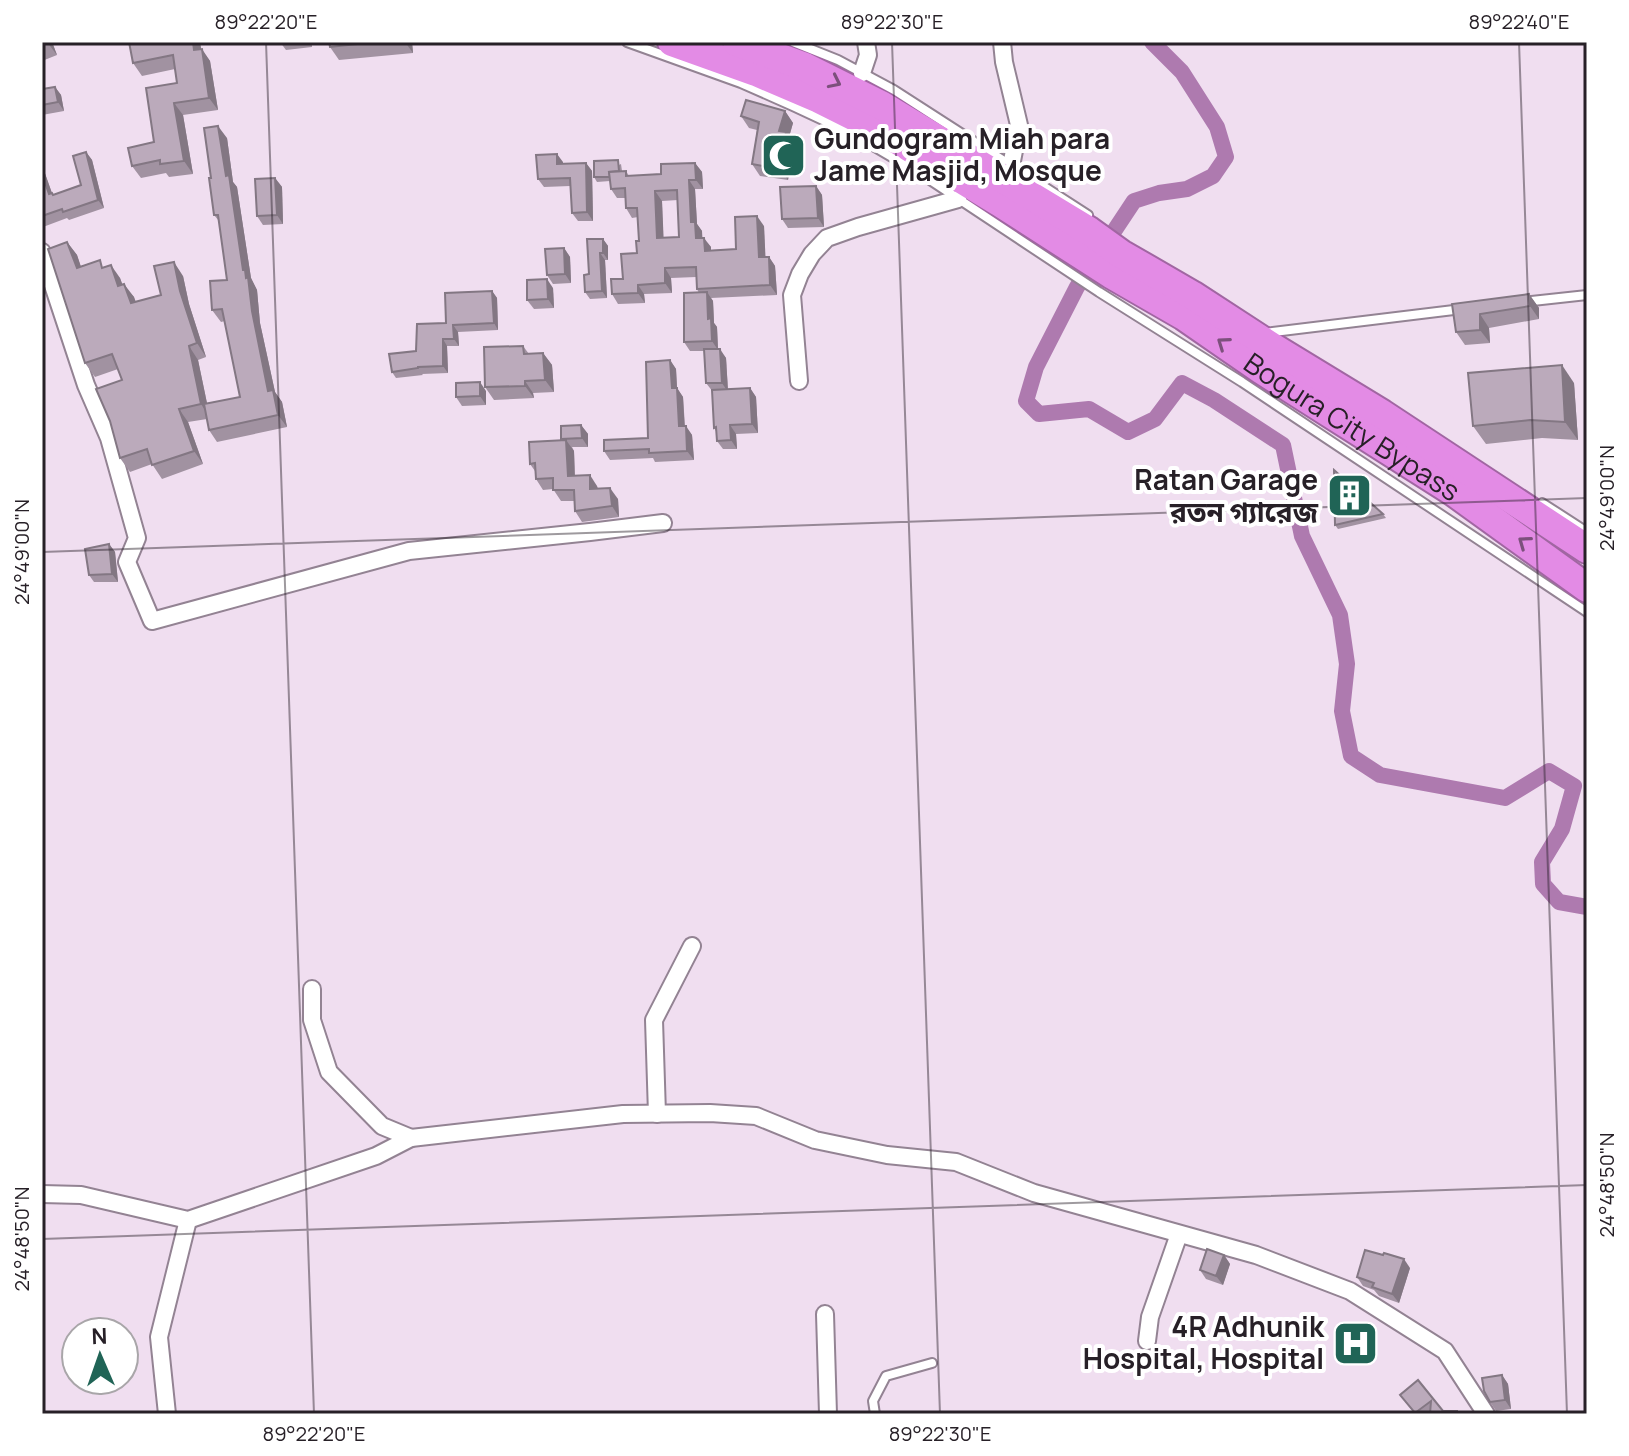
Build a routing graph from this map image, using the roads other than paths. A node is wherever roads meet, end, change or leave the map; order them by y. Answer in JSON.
{"nodes":[{"id":1,"x":627,"y":42,"type":"edge"},
{"id":2,"x":672,"y":42,"type":"edge"},
{"id":3,"x":737,"y":42,"type":"edge"},
{"id":4,"x":793,"y":42,"type":"edge"},
{"id":5,"x":866,"y":42,"type":"edge"},
{"id":6,"x":1002,"y":42,"type":"edge"},
{"id":7,"x":862,"y":73,"type":"junction"},
{"id":8,"x":1011,"y":166,"type":"junction"},
{"id":9,"x":958,"y":199,"type":"junction"},
{"id":10,"x":1081,"y":242,"type":"junction"},
{"id":11,"x":42,"y":252,"type":"edge"},
{"id":12,"x":1163,"y":268,"type":"dead end"},
{"id":13,"x":1110,"y":273,"type":"junction"},
{"id":14,"x":1587,"y":295,"type":"edge"},
{"id":15,"x":1508,"y":304,"type":"edge"},
{"id":16,"x":1476,"y":308,"type":"edge"},
{"id":17,"x":1264,"y":333,"type":"junction"},
{"id":18,"x":799,"y":381,"type":"dead end"},
{"id":19,"x":1425,"y":431,"type":"dead end"},
{"id":20,"x":1528,"y":494,"type":"dead end"},
{"id":21,"x":663,"y":523,"type":"dead end"},
{"id":22,"x":1587,"y":532,"type":"edge"},
{"id":23,"x":1587,"y":549,"type":"edge"},
{"id":24,"x":1587,"y":588,"type":"edge"},
{"id":25,"x":1587,"y":612,"type":"edge"},
{"id":26,"x":692,"y":946,"type":"dead end"},
{"id":27,"x":312,"y":989,"type":"dead end"},
{"id":28,"x":657,"y":1114,"type":"junction"},
{"id":29,"x":411,"y":1138,"type":"junction"},
{"id":30,"x":42,"y":1194,"type":"edge"},
{"id":31,"x":188,"y":1220,"type":"junction"},
{"id":32,"x":1179,"y":1234,"type":"junction"},
{"id":33,"x":825,"y":1314,"type":"dead end"},
{"id":34,"x":1147,"y":1341,"type":"dead end"},
{"id":35,"x":932,"y":1363,"type":"dead end"},
{"id":36,"x":167,"y":1414,"type":"edge"},
{"id":37,"x":828,"y":1414,"type":"edge"},
{"id":38,"x":875,"y":1414,"type":"edge"},
{"id":39,"x":1486,"y":1414,"type":"edge"}],
"edges":[{"from":1,"to":9,"type":"lane"},
{"from":2,"to":10,"type":"highway"},
{"from":3,"to":10,"type":"highway","one_way":true},
{"from":4,"to":7,"type":"lane"},
{"from":5,"to":7,"type":"street"},
{"from":6,"to":8,"type":"street"},
{"from":7,"to":8,"type":"lane"},
{"from":8,"to":10,"type":"lane"},
{"from":9,"to":10,"type":"lane"},
{"from":9,"to":18,"type":"street"},
{"from":10,"to":13,"type":"highway"},
{"from":10,"to":13,"type":"lane"},
{"from":11,"to":21,"type":"street"},
{"from":12,"to":17,"type":"lane"},
{"from":13,"to":23,"type":"highway","name":"Bogura City Bypass"},
{"from":24,"to":13,"type":"highway","name":"Bogura City Bypass","one_way":true},
{"from":13,"to":25,"type":"lane"},
{"from":14,"to":15,"type":"lane"},
{"from":16,"to":17,"type":"lane"},
{"from":17,"to":19,"type":"lane"},
{"from":20,"to":22,"type":"lane"},
{"from":26,"to":28,"type":"street"},
{"from":27,"to":29,"type":"street"},
{"from":28,"to":29,"type":"street"},
{"from":28,"to":32,"type":"street"},
{"from":29,"to":31,"type":"street"},
{"from":30,"to":31,"type":"street"},
{"from":31,"to":36,"type":"street"},
{"from":32,"to":34,"type":"street"},
{"from":32,"to":39,"type":"street"},
{"from":33,"to":37,"type":"street"},
{"from":35,"to":38,"type":"lane"}]}
